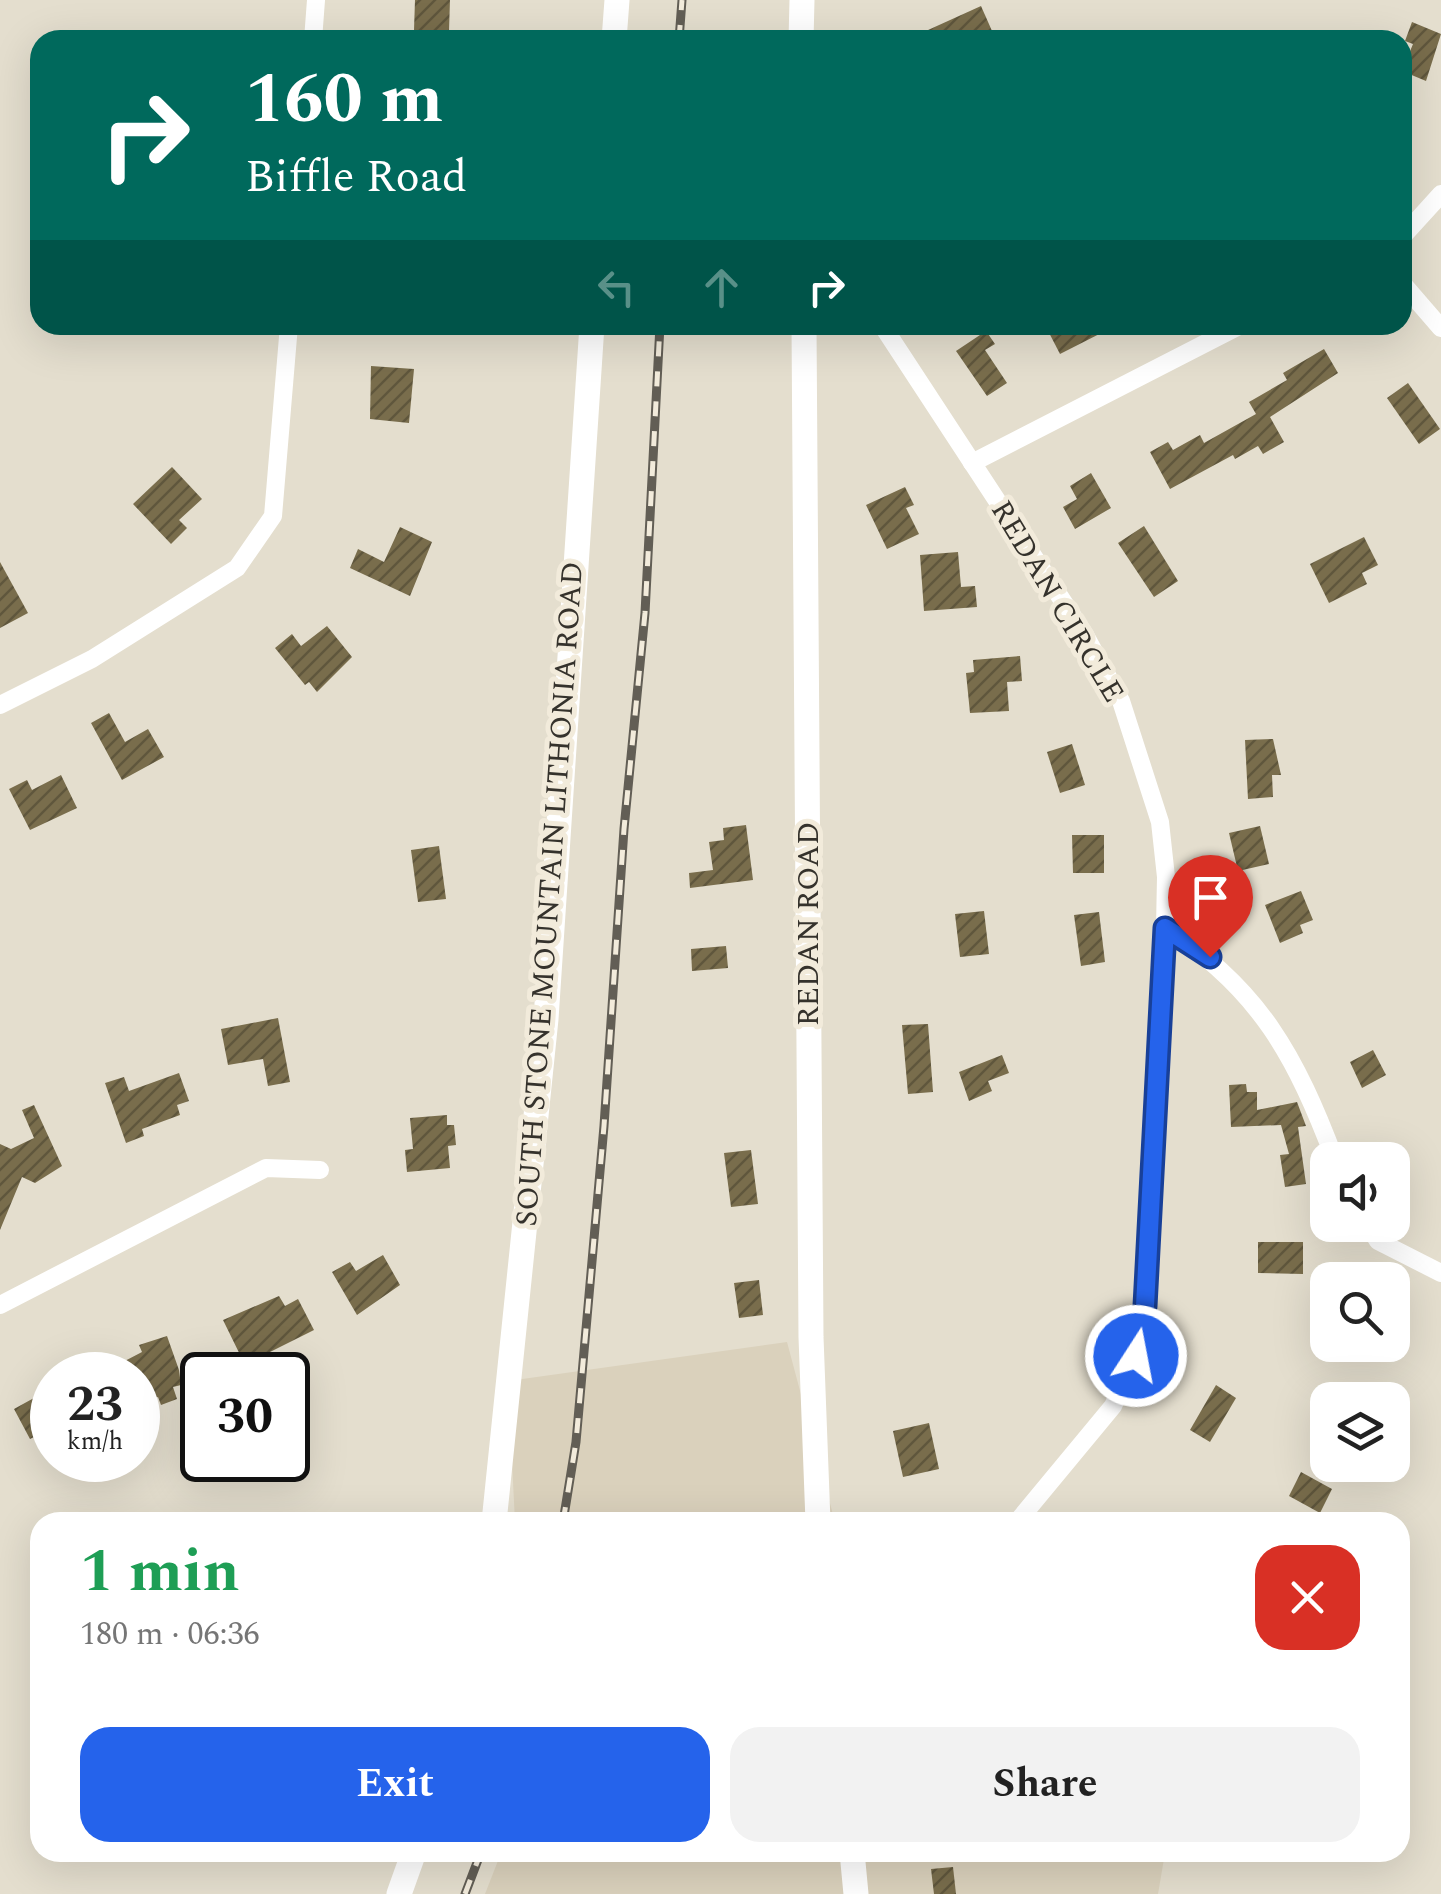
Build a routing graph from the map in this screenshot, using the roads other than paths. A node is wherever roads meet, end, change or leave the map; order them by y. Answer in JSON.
{"nodes":[{"id":1,"x":316,"y":0,"type":"edge"},
{"id":2,"x":617,"y":0,"type":"edge"},
{"id":3,"x":802,"y":0,"type":"edge"},
{"id":4,"x":314,"y":30,"type":"edge"},
{"id":5,"x":615,"y":30,"type":"edge"},
{"id":6,"x":801,"y":30,"type":"edge"},
{"id":7,"x":1441,"y":194,"type":"edge"},
{"id":8,"x":1412,"y":227,"type":"edge"},
{"id":9,"x":1412,"y":295,"type":"edge"},
{"id":10,"x":1441,"y":328,"type":"edge"},
{"id":11,"x":288,"y":335,"type":"edge"},
{"id":12,"x":591,"y":335,"type":"edge"},
{"id":13,"x":804,"y":335,"type":"edge"},
{"id":14,"x":889,"y":335,"type":"edge"},
{"id":15,"x":1222,"y":335,"type":"edge"},
{"id":16,"x":972,"y":463,"type":"junction"},
{"id":17,"x":0,"y":704,"type":"edge"},
{"id":18,"x":1165,"y":928,"type":"junction"},
{"id":19,"x":1328,"y":1142,"type":"edge"},
{"id":20,"x":320,"y":1170,"type":"dead end"},
{"id":21,"x":1382,"y":1242,"type":"edge"},
{"id":22,"x":1441,"y":1273,"type":"edge"},
{"id":23,"x":0,"y":1305,"type":"edge"},
{"id":24,"x":495,"y":1512,"type":"edge"},
{"id":25,"x":818,"y":1512,"type":"edge"},
{"id":26,"x":1025,"y":1512,"type":"edge"},
{"id":27,"x":411,"y":1862,"type":"edge"},
{"id":28,"x":853,"y":1862,"type":"edge"},
{"id":29,"x":400,"y":1894,"type":"edge"},
{"id":30,"x":856,"y":1894,"type":"edge"}],
"edges":[{"from":1,"to":4,"type":"street"},
{"from":2,"to":5,"type":"main road"},
{"from":3,"to":6,"type":"main road"},
{"from":7,"to":8,"type":"street"},
{"from":9,"to":10,"type":"street"},
{"from":11,"to":17,"type":"street"},
{"from":12,"to":24,"type":"main road","name":"SOUTH STONE MOUNTAIN LITHONIA ROAD"},
{"from":13,"to":25,"type":"main road","name":"REDAN ROAD"},
{"from":14,"to":16,"type":"street","name":"REDAN CIRCLE"},
{"from":15,"to":16,"type":"street"},
{"from":16,"to":18,"type":"street","name":"REDAN CIRCLE"},
{"from":18,"to":19,"type":"street"},
{"from":18,"to":26,"type":"street","name":"REDAN CIRCLE"},
{"from":20,"to":23,"type":"street"},
{"from":21,"to":22,"type":"street"},
{"from":27,"to":29,"type":"main road"},
{"from":28,"to":30,"type":"main road"}]}
